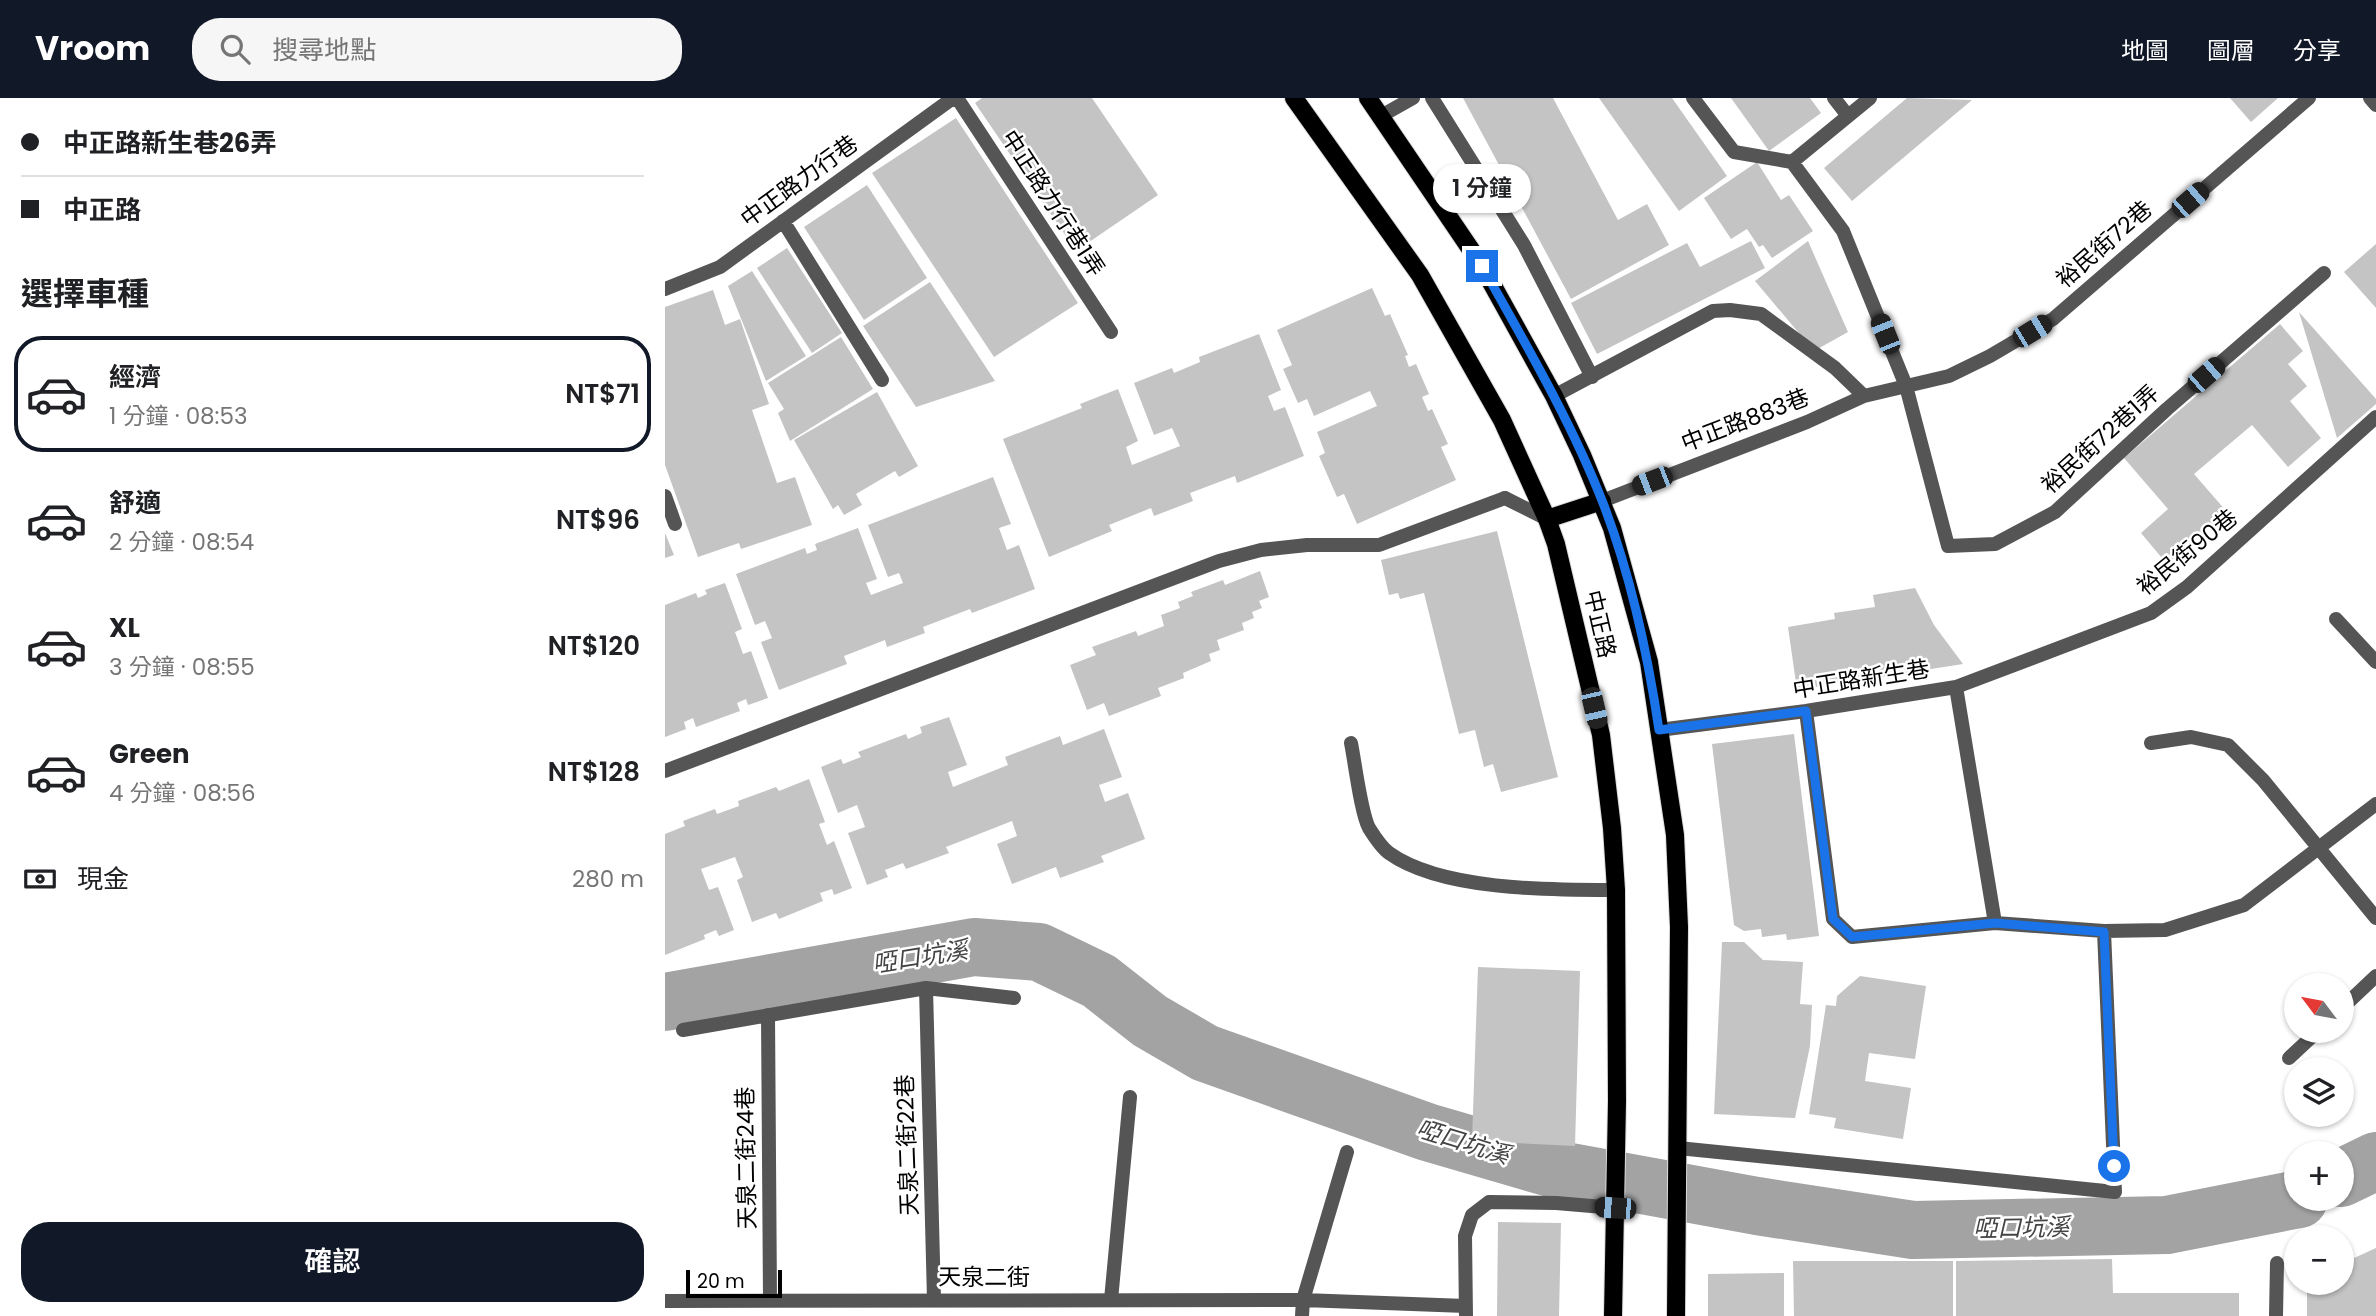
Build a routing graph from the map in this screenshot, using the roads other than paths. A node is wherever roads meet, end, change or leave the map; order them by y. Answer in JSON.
{"nodes":[{"id":1,"x":955,"y":98,"type":"edge"},
{"id":2,"x":1294,"y":98,"type":"edge"},
{"id":3,"x":1368,"y":98,"type":"edge"},
{"id":4,"x":1413,"y":98,"type":"edge"},
{"id":5,"x":1432,"y":98,"type":"edge"},
{"id":6,"x":1693,"y":98,"type":"edge"},
{"id":7,"x":1834,"y":98,"type":"edge"},
{"id":8,"x":1870,"y":98,"type":"edge"},
{"id":9,"x":2309,"y":98,"type":"edge"},
{"id":10,"x":2370,"y":98,"type":"edge"},
{"id":11,"x":2376,"y":105,"type":"edge"},
{"id":12,"x":1381,"y":116,"type":"junction"},
{"id":13,"x":1848,"y":116,"type":"junction"},
{"id":14,"x":1792,"y":162,"type":"junction"},
{"id":15,"x":783,"y":221,"type":"junction"},
{"id":16,"x":2325,"y":273,"type":"dead end"},
{"id":17,"x":665,"y":289,"type":"edge"},
{"id":18,"x":1111,"y":332,"type":"dead end"},
{"id":19,"x":1592,"y":377,"type":"junction"},
{"id":20,"x":882,"y":380,"type":"dead end"},
{"id":21,"x":1906,"y":386,"type":"junction"},
{"id":22,"x":1554,"y":396,"type":"junction"},
{"id":23,"x":1864,"y":396,"type":"junction"},
{"id":24,"x":2376,"y":417,"type":"edge"},
{"id":25,"x":665,"y":496,"type":"edge"},
{"id":26,"x":1602,"y":501,"type":"junction"},
{"id":27,"x":1547,"y":519,"type":"junction"},
{"id":28,"x":675,"y":524,"type":"dead end"},
{"id":29,"x":2336,"y":620,"type":"dead end"},
{"id":30,"x":2376,"y":662,"type":"edge"},
{"id":31,"x":1956,"y":687,"type":"junction"},
{"id":32,"x":1806,"y":711,"type":"junction"},
{"id":33,"x":1659,"y":730,"type":"junction"},
{"id":34,"x":1351,"y":743,"type":"dead end"},
{"id":35,"x":2151,"y":743,"type":"dead end"},
{"id":36,"x":665,"y":771,"type":"edge"},
{"id":37,"x":2376,"y":804,"type":"edge"},
{"id":38,"x":2319,"y":849,"type":"junction"},
{"id":39,"x":1616,"y":890,"type":"junction"},
{"id":40,"x":2376,"y":918,"type":"edge"},
{"id":41,"x":1995,"y":923,"type":"junction"},
{"id":42,"x":2104,"y":932,"type":"junction"},
{"id":43,"x":2376,"y":976,"type":"edge"},
{"id":44,"x":926,"y":988,"type":"junction"},
{"id":45,"x":2354,"y":997,"type":"edge"},
{"id":46,"x":1014,"y":998,"type":"dead end"},
{"id":47,"x":768,"y":1015,"type":"junction"},
{"id":48,"x":683,"y":1030,"type":"dead end"},
{"id":49,"x":2305,"y":1043,"type":"edge"},
{"id":50,"x":2290,"y":1057,"type":"edge"},
{"id":51,"x":1131,"y":1097,"type":"dead end"},
{"id":52,"x":1678,"y":1148,"type":"junction"},
{"id":53,"x":1347,"y":1152,"type":"dead end"},
{"id":54,"x":1615,"y":1208,"type":"junction"},
{"id":55,"x":2277,"y":1263,"type":"dead end"},
{"id":56,"x":770,"y":1300,"type":"junction"},
{"id":57,"x":934,"y":1300,"type":"junction"},
{"id":58,"x":1111,"y":1300,"type":"junction"},
{"id":59,"x":1303,"y":1300,"type":"junction"},
{"id":60,"x":665,"y":1301,"type":"edge"},
{"id":61,"x":1466,"y":1311,"type":"edge"},
{"id":62,"x":1302,"y":1316,"type":"edge"},
{"id":63,"x":1613,"y":1316,"type":"edge"},
{"id":64,"x":1676,"y":1316,"type":"edge"},
{"id":65,"x":2276,"y":1316,"type":"edge"}],
"edges":[{"from":1,"to":15,"type":"street","name":"中正路力行巷"},
{"from":1,"to":18,"type":"street","name":"中正路力行巷1弄"},
{"from":2,"to":27,"type":"main road","name":"中正路"},
{"from":3,"to":12,"type":"main road","name":"中正路"},
{"from":4,"to":12,"type":"street"},
{"from":5,"to":19,"type":"street"},
{"from":6,"to":14,"type":"street"},
{"from":7,"to":13,"type":"street"},
{"from":8,"to":13,"type":"street"},
{"from":9,"to":21,"type":"street","name":"裕民街72巷"},
{"from":10,"to":11,"type":"street"},
{"from":12,"to":22,"type":"main road","name":"中正路"},
{"from":13,"to":14,"type":"street"},
{"from":14,"to":21,"type":"street"},
{"from":15,"to":17,"type":"street","name":"中正路力行巷"},
{"from":15,"to":20,"type":"street"},
{"from":16,"to":21,"type":"street","name":"裕民街72巷1弄"},
{"from":19,"to":22,"type":"street"},
{"from":19,"to":23,"type":"street"},
{"from":21,"to":23,"type":"street","name":"中正路883巷"},
{"from":22,"to":26,"type":"main road","name":"中正路"},
{"from":23,"to":26,"type":"street","name":"中正路883巷"},
{"from":24,"to":31,"type":"street","name":"裕民街90巷"},
{"from":25,"to":28,"type":"street"},
{"from":26,"to":27,"type":"main road"},
{"from":26,"to":33,"type":"main road","name":"中正路"},
{"from":27,"to":36,"type":"street"},
{"from":27,"to":39,"type":"main road","name":"中正路"},
{"from":29,"to":30,"type":"street"},
{"from":31,"to":32,"type":"street","name":"中正路新生巷"},
{"from":31,"to":41,"type":"street","name":"中正路新生巷"},
{"from":32,"to":33,"type":"street","name":"中正路新生巷"},
{"from":32,"to":41,"type":"street"},
{"from":33,"to":52,"type":"main road","name":"中正路"},
{"from":34,"to":39,"type":"street"},
{"from":35,"to":38,"type":"street"},
{"from":37,"to":38,"type":"street"},
{"from":38,"to":40,"type":"street"},
{"from":38,"to":42,"type":"street"},
{"from":39,"to":54,"type":"main road","name":"中正路"},
{"from":41,"to":42,"type":"street"},
{"from":42,"to":52,"type":"street"},
{"from":43,"to":45,"type":"street"},
{"from":44,"to":46,"type":"street"},
{"from":44,"to":47,"type":"street"},
{"from":44,"to":57,"type":"street","name":"天泉二街22巷"},
{"from":47,"to":48,"type":"street"},
{"from":47,"to":56,"type":"street","name":"天泉二街24巷"},
{"from":49,"to":50,"type":"street"},
{"from":51,"to":58,"type":"street"},
{"from":52,"to":64,"type":"main road","name":"中正路"},
{"from":53,"to":59,"type":"street"},
{"from":54,"to":61,"type":"street"},
{"from":54,"to":63,"type":"main road","name":"中正路"},
{"from":55,"to":65,"type":"street"},
{"from":56,"to":57,"type":"street","name":"天泉二街"},
{"from":56,"to":60,"type":"street","name":"天泉二街"},
{"from":57,"to":58,"type":"street","name":"天泉二街"},
{"from":58,"to":59,"type":"street","name":"天泉二街"},
{"from":59,"to":61,"type":"street","name":"天泉二街"},
{"from":59,"to":62,"type":"street"}]}
